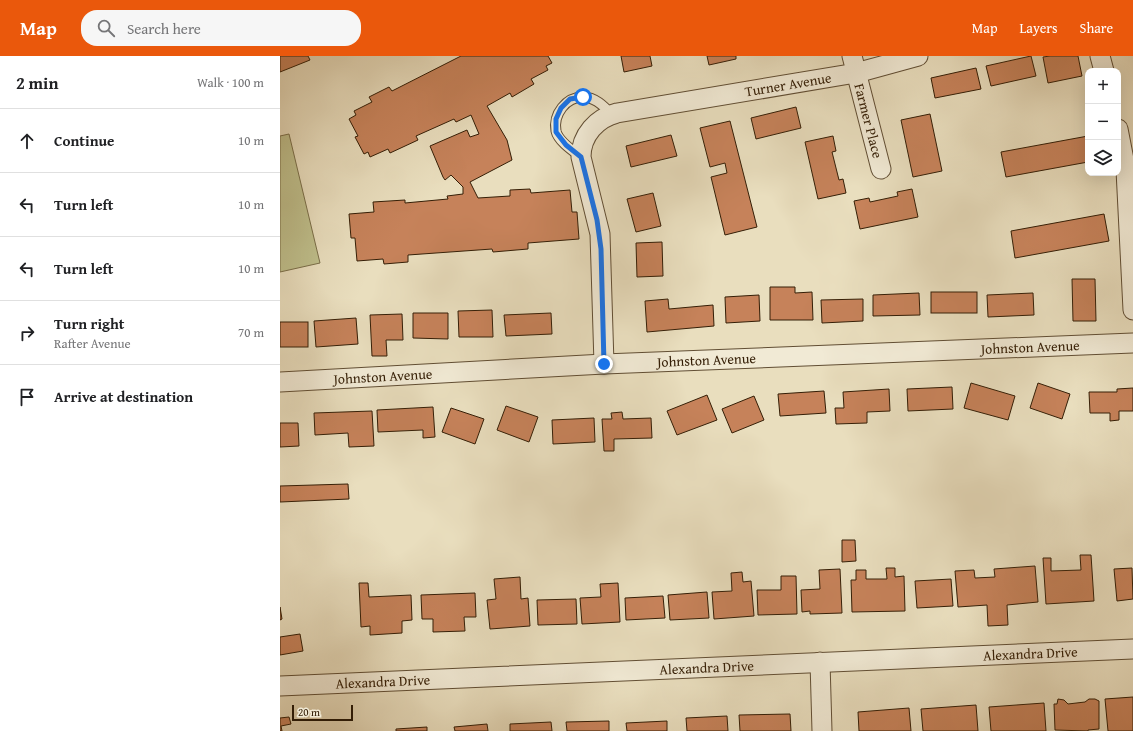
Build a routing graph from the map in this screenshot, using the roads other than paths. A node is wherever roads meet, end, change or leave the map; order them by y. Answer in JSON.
{"nodes":[{"id":1,"x":918,"y":56,"type":"edge"},
{"id":2,"x":1100,"y":56,"type":"edge"},
{"id":3,"x":854,"y":65,"type":"edge"},
{"id":4,"x":1103,"y":68,"type":"edge"},
{"id":5,"x":611,"y":114,"type":"junction"},
{"id":6,"x":1120,"y":140,"type":"edge"},
{"id":7,"x":581,"y":157,"type":"junction"},
{"id":8,"x":881,"y":169,"type":"dead end"},
{"id":9,"x":1133,"y":310,"type":"edge"},
{"id":10,"x":1133,"y":343,"type":"edge"},
{"id":11,"x":604,"y":364,"type":"junction"},
{"id":12,"x":280,"y":382,"type":"edge"},
{"id":13,"x":1133,"y":649,"type":"edge"},
{"id":14,"x":820,"y":662,"type":"junction"},
{"id":15,"x":280,"y":686,"type":"edge"},
{"id":16,"x":822,"y":731,"type":"edge"}],
"edges":[{"from":1,"to":3,"type":"street","name":"Turner Avenue"},
{"from":2,"to":4,"type":"street"},
{"from":3,"to":5,"type":"street","name":"Turner Avenue"},
{"from":3,"to":8,"type":"street","name":"Farmer Place"},
{"from":5,"to":7,"type":"street"},
{"from":5,"to":7,"type":"lane"},
{"from":6,"to":9,"type":"street"},
{"from":7,"to":11,"type":"street"},
{"from":10,"to":11,"type":"street","name":"Johnston Avenue"},
{"from":11,"to":12,"type":"street","name":"Johnston Avenue"},
{"from":13,"to":14,"type":"street","name":"Alexandra Drive"},
{"from":14,"to":15,"type":"street","name":"Alexandra Drive"},
{"from":14,"to":16,"type":"street"}]}
